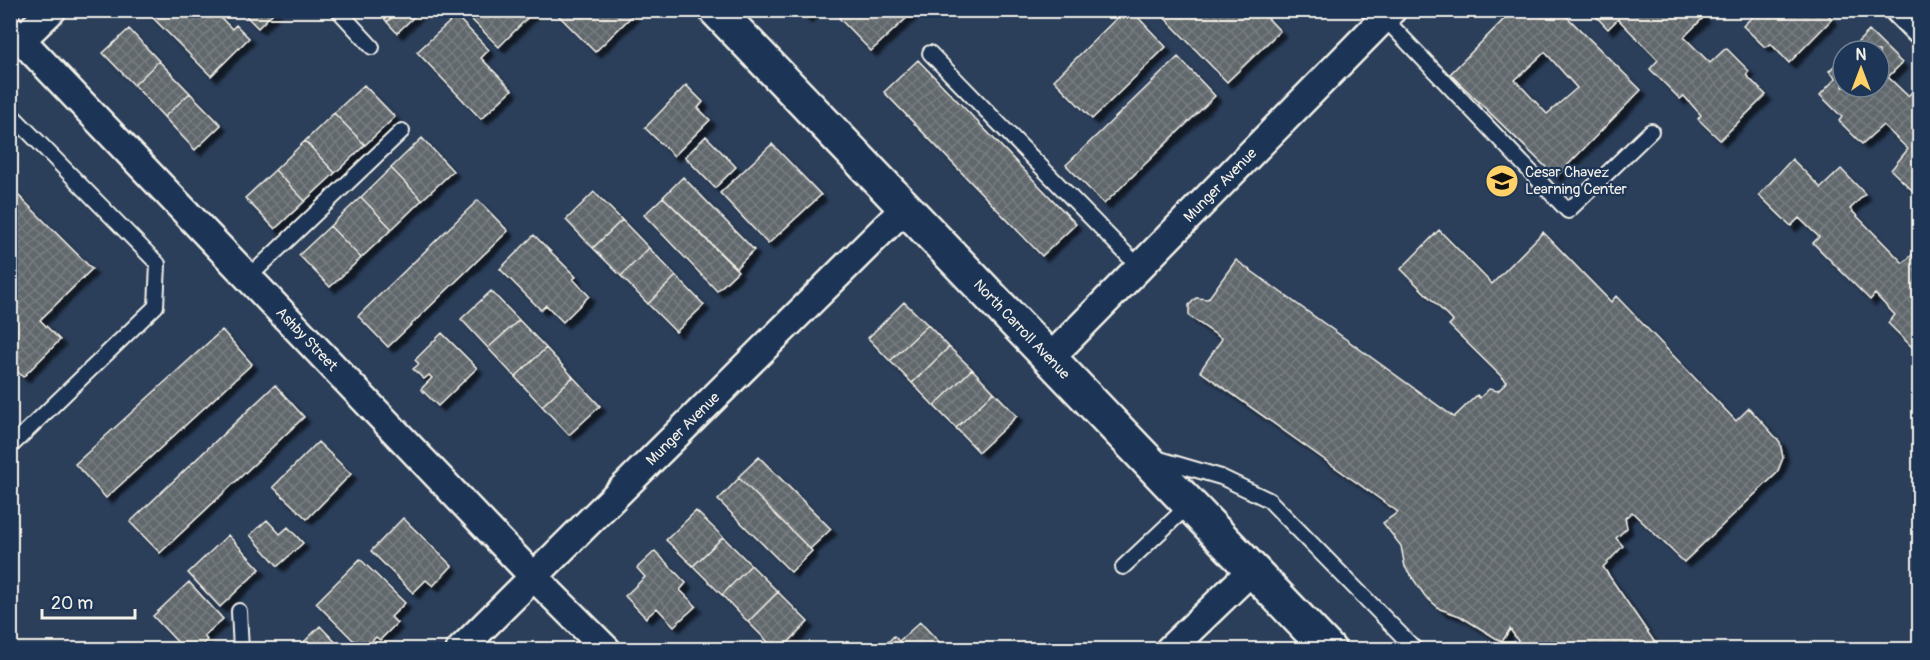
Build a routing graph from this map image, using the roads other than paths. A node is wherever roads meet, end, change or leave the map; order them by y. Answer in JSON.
{"nodes":[{"id":1,"x":52,"y":10,"type":"edge"},
{"id":2,"x":338,"y":10,"type":"edge"},
{"id":3,"x":716,"y":10,"type":"edge"},
{"id":4,"x":1388,"y":14,"type":"edge"},
{"id":5,"x":16,"y":34,"type":"edge"},
{"id":6,"x":372,"y":47,"type":"dead end"},
{"id":7,"x":930,"y":53,"type":"dead end"},
{"id":8,"x":10,"y":112,"type":"edge"},
{"id":9,"x":402,"y":131,"type":"dead end"},
{"id":10,"x":1651,"y":131,"type":"dead end"},
{"id":11,"x":905,"y":208,"type":"junction"},
{"id":12,"x":1140,"y":268,"type":"junction"},
{"id":13,"x":248,"y":278,"type":"junction"},
{"id":14,"x":1049,"y":358,"type":"junction"},
{"id":15,"x":10,"y":447,"type":"edge"},
{"id":16,"x":1141,"y":454,"type":"junction"},
{"id":17,"x":1190,"y":504,"type":"junction"},
{"id":18,"x":1123,"y":567,"type":"dead end"},
{"id":19,"x":1252,"y":569,"type":"junction"},
{"id":20,"x":533,"y":576,"type":"junction"},
{"id":21,"x":239,"y":611,"type":"dead end"},
{"id":22,"x":1317,"y":645,"type":"edge"},
{"id":23,"x":241,"y":650,"type":"edge"},
{"id":24,"x":459,"y":650,"type":"edge"},
{"id":25,"x":607,"y":650,"type":"edge"},
{"id":26,"x":1169,"y":650,"type":"edge"},
{"id":27,"x":1416,"y":650,"type":"edge"}],
"edges":[{"from":1,"to":5,"type":"street"},
{"from":2,"to":6,"type":"lane"},
{"from":3,"to":11,"type":"street","name":"North Carroll Avenue"},
{"from":4,"to":10,"type":"lane"},
{"from":4,"to":12,"type":"street","name":"Munger Avenue"},
{"from":5,"to":13,"type":"street","name":"Ashby Street"},
{"from":7,"to":12,"type":"lane"},
{"from":8,"to":15,"type":"lane"},
{"from":9,"to":13,"type":"lane"},
{"from":11,"to":14,"type":"street","name":"North Carroll Avenue"},
{"from":11,"to":20,"type":"street","name":"Munger Avenue"},
{"from":12,"to":14,"type":"street","name":"Munger Avenue"},
{"from":13,"to":20,"type":"street","name":"Ashby Street"},
{"from":14,"to":16,"type":"street","name":"North Carroll Avenue"},
{"from":16,"to":17,"type":"street","name":"North Carroll Avenue"},
{"from":16,"to":27,"type":"lane"},
{"from":17,"to":18,"type":"lane"},
{"from":17,"to":19,"type":"street","name":"North Carroll Avenue"},
{"from":19,"to":22,"type":"street","name":"North Carroll Avenue"},
{"from":19,"to":26,"type":"street"},
{"from":20,"to":24,"type":"street","name":"Munger Avenue"},
{"from":20,"to":25,"type":"street","name":"Ashby Street"},
{"from":21,"to":23,"type":"lane"}]}
